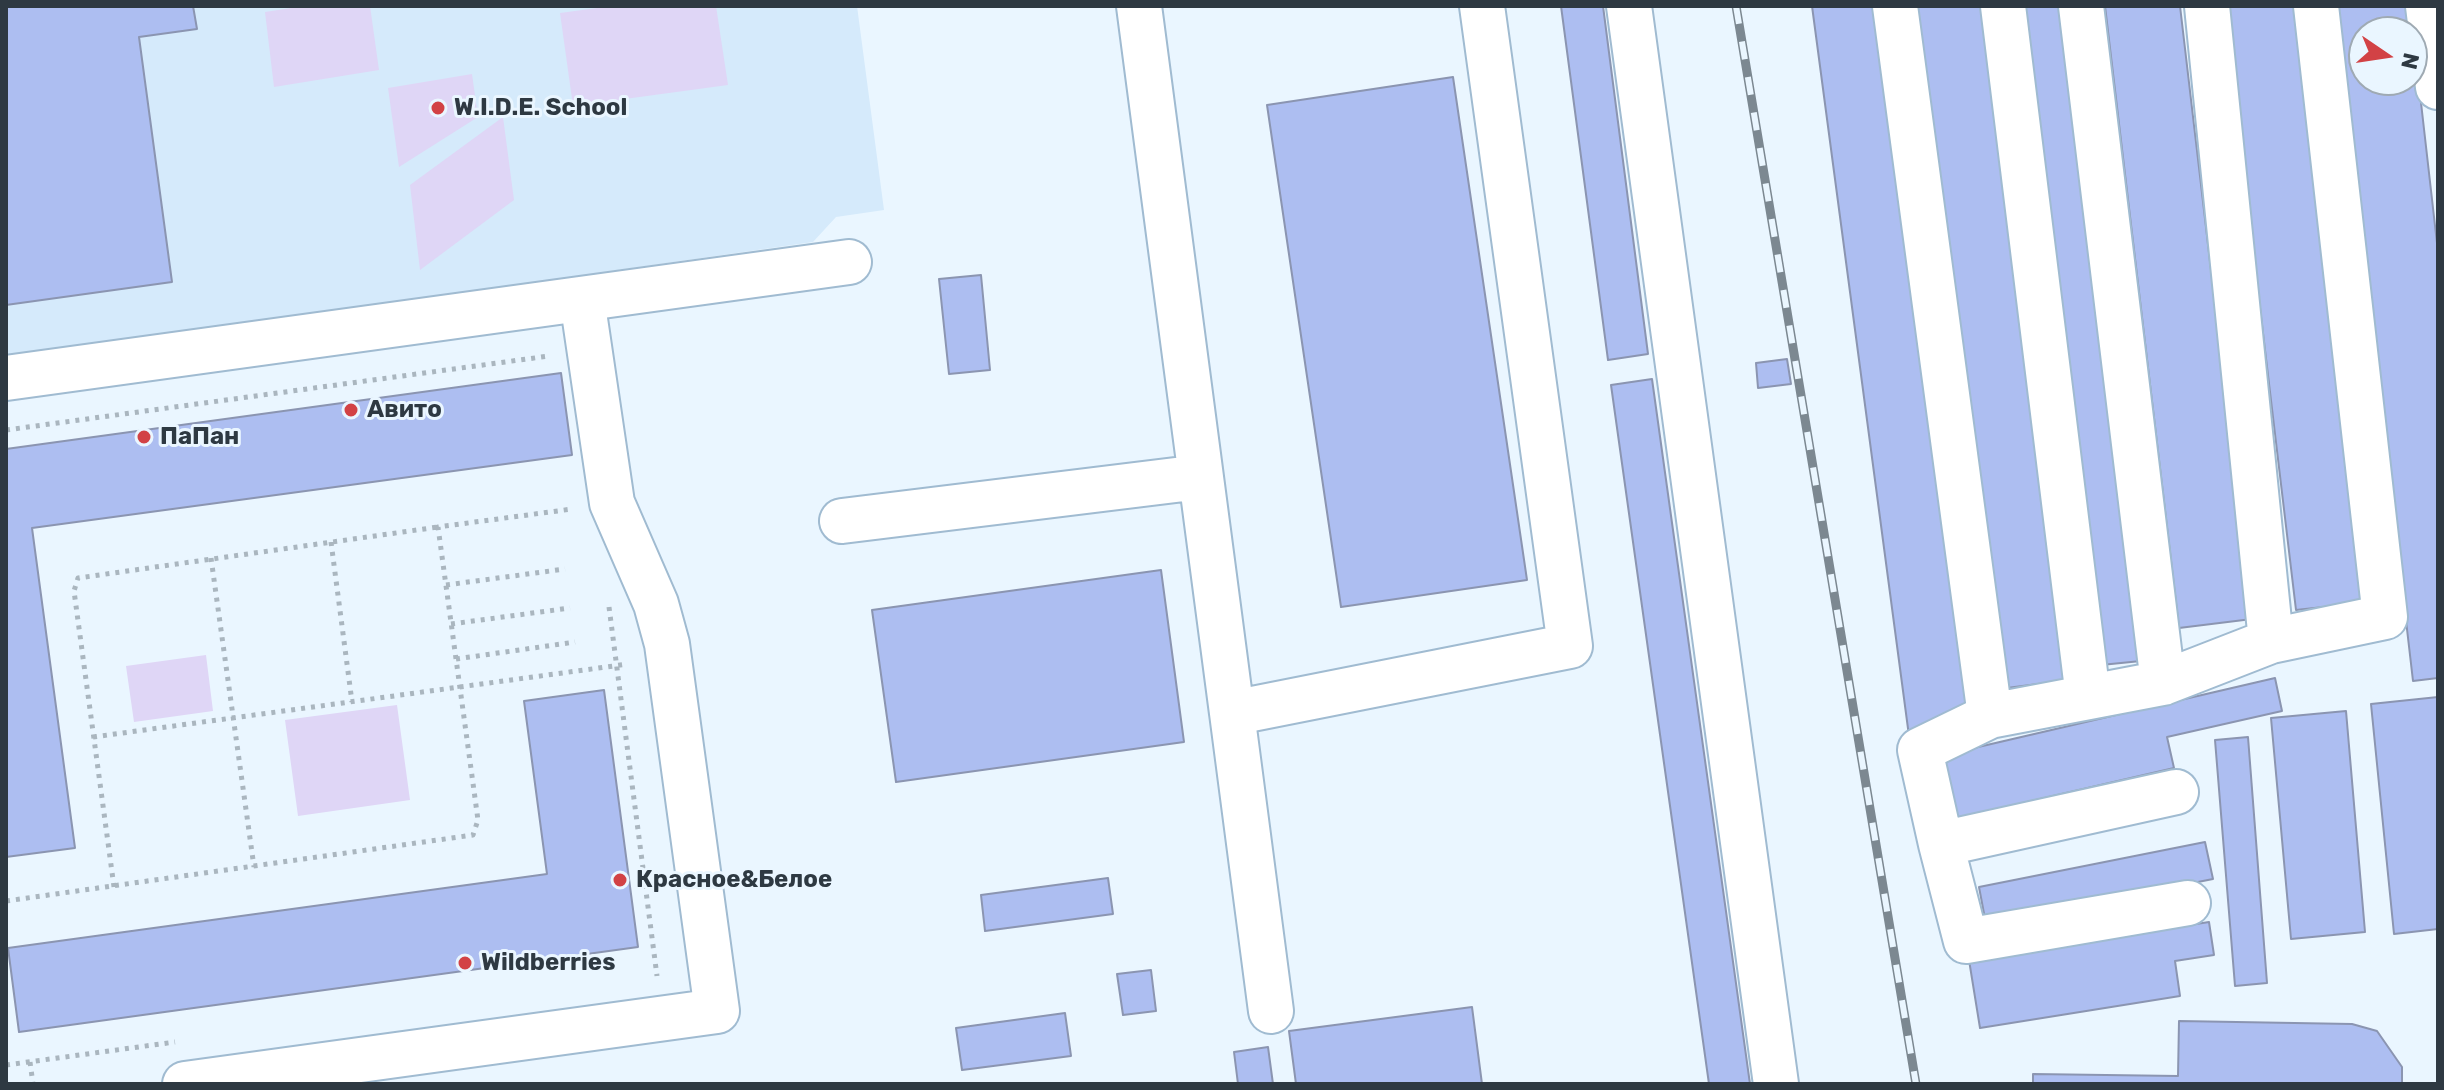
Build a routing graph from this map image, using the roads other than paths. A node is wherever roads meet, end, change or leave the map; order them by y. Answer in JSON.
{"nodes":[{"id":1,"x":1139,"y":6,"type":"edge"},
{"id":2,"x":1482,"y":6,"type":"edge"},
{"id":3,"x":1629,"y":6,"type":"edge"},
{"id":4,"x":1895,"y":6,"type":"edge"},
{"id":5,"x":2003,"y":6,"type":"edge"},
{"id":6,"x":2081,"y":6,"type":"edge"},
{"id":7,"x":2207,"y":6,"type":"edge"},
{"id":8,"x":2316,"y":6,"type":"edge"},
{"id":9,"x":2428,"y":6,"type":"edge"},
{"id":10,"x":2438,"y":87,"type":"edge"},
{"id":11,"x":849,"y":262,"type":"dead end"},
{"id":12,"x":582,"y":299,"type":"junction"},
{"id":13,"x":6,"y":378,"type":"edge"},
{"id":14,"x":1200,"y":477,"type":"junction"},
{"id":15,"x":842,"y":521,"type":"dead end"},
{"id":16,"x":2271,"y":641,"type":"junction"},
{"id":17,"x":2163,"y":683,"type":"junction"},
{"id":18,"x":2088,"y":697,"type":"junction"},
{"id":19,"x":1232,"y":713,"type":"junction"},
{"id":20,"x":1990,"y":716,"type":"junction"},
{"id":21,"x":2176,"y":792,"type":"dead end"},
{"id":22,"x":1941,"y":844,"type":"junction"},
{"id":23,"x":2188,"y":903,"type":"dead end"},
{"id":24,"x":1271,"y":1011,"type":"dead end"},
{"id":25,"x":185,"y":1084,"type":"edge"},
{"id":26,"x":1776,"y":1084,"type":"edge"}],
"edges":[{"from":1,"to":14,"type":"lane"},
{"from":2,"to":19,"type":"lane"},
{"from":3,"to":26,"type":"lane"},
{"from":4,"to":20,"type":"lane"},
{"from":5,"to":18,"type":"lane"},
{"from":6,"to":17,"type":"lane"},
{"from":7,"to":16,"type":"lane"},
{"from":8,"to":16,"type":"lane"},
{"from":9,"to":10,"type":"lane"},
{"from":11,"to":12,"type":"lane"},
{"from":12,"to":13,"type":"lane"},
{"from":12,"to":25,"type":"lane"},
{"from":14,"to":15,"type":"lane"},
{"from":14,"to":19,"type":"lane"},
{"from":16,"to":17,"type":"lane"},
{"from":17,"to":18,"type":"lane"},
{"from":18,"to":20,"type":"lane"},
{"from":19,"to":24,"type":"lane"},
{"from":20,"to":22,"type":"lane"},
{"from":21,"to":22,"type":"lane"},
{"from":22,"to":23,"type":"lane"}]}
